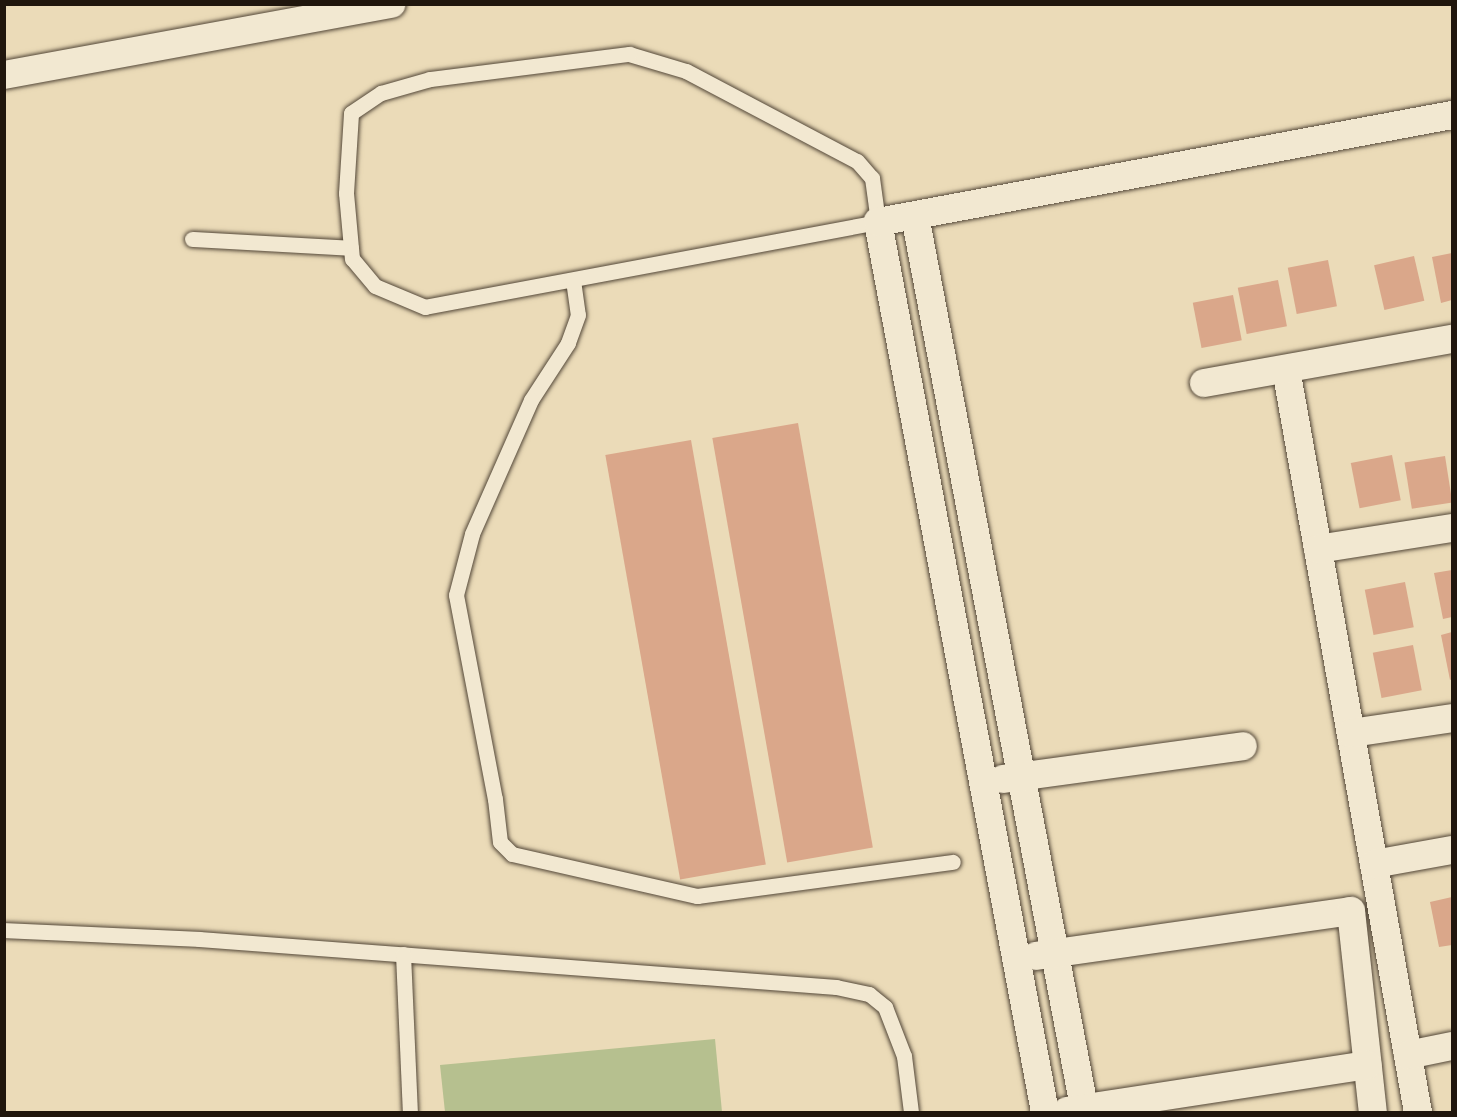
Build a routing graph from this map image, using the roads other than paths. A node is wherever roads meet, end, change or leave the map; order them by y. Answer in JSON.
{"nodes":[{"id":1,"x":392,"y":4,"type":"edge"},
{"id":2,"x":4,"y":75,"type":"edge"},
{"id":3,"x":1452,"y":115,"type":"edge"},
{"id":4,"x":915,"y":216,"type":"junction"},
{"id":5,"x":878,"y":222,"type":"junction"},
{"id":6,"x":192,"y":238,"type":"dead end"},
{"id":7,"x":351,"y":248,"type":"junction"},
{"id":8,"x":573,"y":280,"type":"junction"},
{"id":9,"x":1452,"y":339,"type":"edge"},
{"id":10,"x":1287,"y":369,"type":"junction"},
{"id":11,"x":1204,"y":383,"type":"dead end"},
{"id":12,"x":951,"y":402,"type":"junction"},
{"id":13,"x":914,"y":413,"type":"junction"},
{"id":14,"x":1452,"y":528,"type":"edge"},
{"id":15,"x":1318,"y":549,"type":"junction"},
{"id":16,"x":987,"y":596,"type":"junction"},
{"id":17,"x":949,"y":602,"type":"junction"},
{"id":18,"x":1452,"y":718,"type":"edge"},
{"id":19,"x":1351,"y":733,"type":"junction"},
{"id":20,"x":1243,"y":746,"type":"dead end"},
{"id":21,"x":1021,"y":777,"type":"junction"},
{"id":22,"x":983,"y":782,"type":"junction"},
{"id":23,"x":1452,"y":850,"type":"edge"},
{"id":24,"x":953,"y":862,"type":"dead end"},
{"id":25,"x":1374,"y":864,"type":"junction"},
{"id":26,"x":4,"y":930,"type":"edge"},
{"id":27,"x":1054,"y":953,"type":"junction"},
{"id":28,"x":403,"y":954,"type":"junction"},
{"id":29,"x":1016,"y":959,"type":"junction"},
{"id":30,"x":1452,"y":1046,"type":"edge"},
{"id":31,"x":1408,"y":1055,"type":"junction"},
{"id":32,"x":1368,"y":1065,"type":"junction"},
{"id":33,"x":1076,"y":1111,"type":"edge"},
{"id":34,"x":410,"y":1113,"type":"edge"},
{"id":35,"x":911,"y":1113,"type":"edge"},
{"id":36,"x":1045,"y":1113,"type":"edge"},
{"id":37,"x":1373,"y":1113,"type":"edge"},
{"id":38,"x":1418,"y":1113,"type":"edge"}],
"edges":[{"from":1,"to":2,"type":"street"},
{"from":3,"to":4,"type":"street"},
{"from":4,"to":5,"type":"street"},
{"from":4,"to":12,"type":"street"},
{"from":5,"to":7,"type":"lane"},
{"from":5,"to":8,"type":"lane"},
{"from":5,"to":13,"type":"street"},
{"from":6,"to":7,"type":"lane"},
{"from":7,"to":8,"type":"lane"},
{"from":8,"to":24,"type":"lane"},
{"from":9,"to":10,"type":"street"},
{"from":10,"to":11,"type":"street"},
{"from":10,"to":15,"type":"street"},
{"from":12,"to":13,"type":"street"},
{"from":12,"to":16,"type":"street"},
{"from":13,"to":17,"type":"street"},
{"from":14,"to":15,"type":"street"},
{"from":15,"to":19,"type":"street"},
{"from":16,"to":17,"type":"street"},
{"from":16,"to":21,"type":"street"},
{"from":17,"to":22,"type":"street"},
{"from":18,"to":19,"type":"street"},
{"from":19,"to":25,"type":"street"},
{"from":20,"to":21,"type":"street"},
{"from":21,"to":22,"type":"street"},
{"from":21,"to":27,"type":"street"},
{"from":22,"to":29,"type":"street"},
{"from":23,"to":25,"type":"street"},
{"from":25,"to":31,"type":"street"},
{"from":26,"to":28,"type":"lane"},
{"from":27,"to":29,"type":"street"},
{"from":27,"to":32,"type":"street"},
{"from":27,"to":33,"type":"street"},
{"from":28,"to":34,"type":"lane"},
{"from":28,"to":35,"type":"lane"},
{"from":29,"to":36,"type":"street"},
{"from":30,"to":31,"type":"street"},
{"from":31,"to":38,"type":"street"},
{"from":32,"to":33,"type":"street"},
{"from":32,"to":37,"type":"street"}]}
